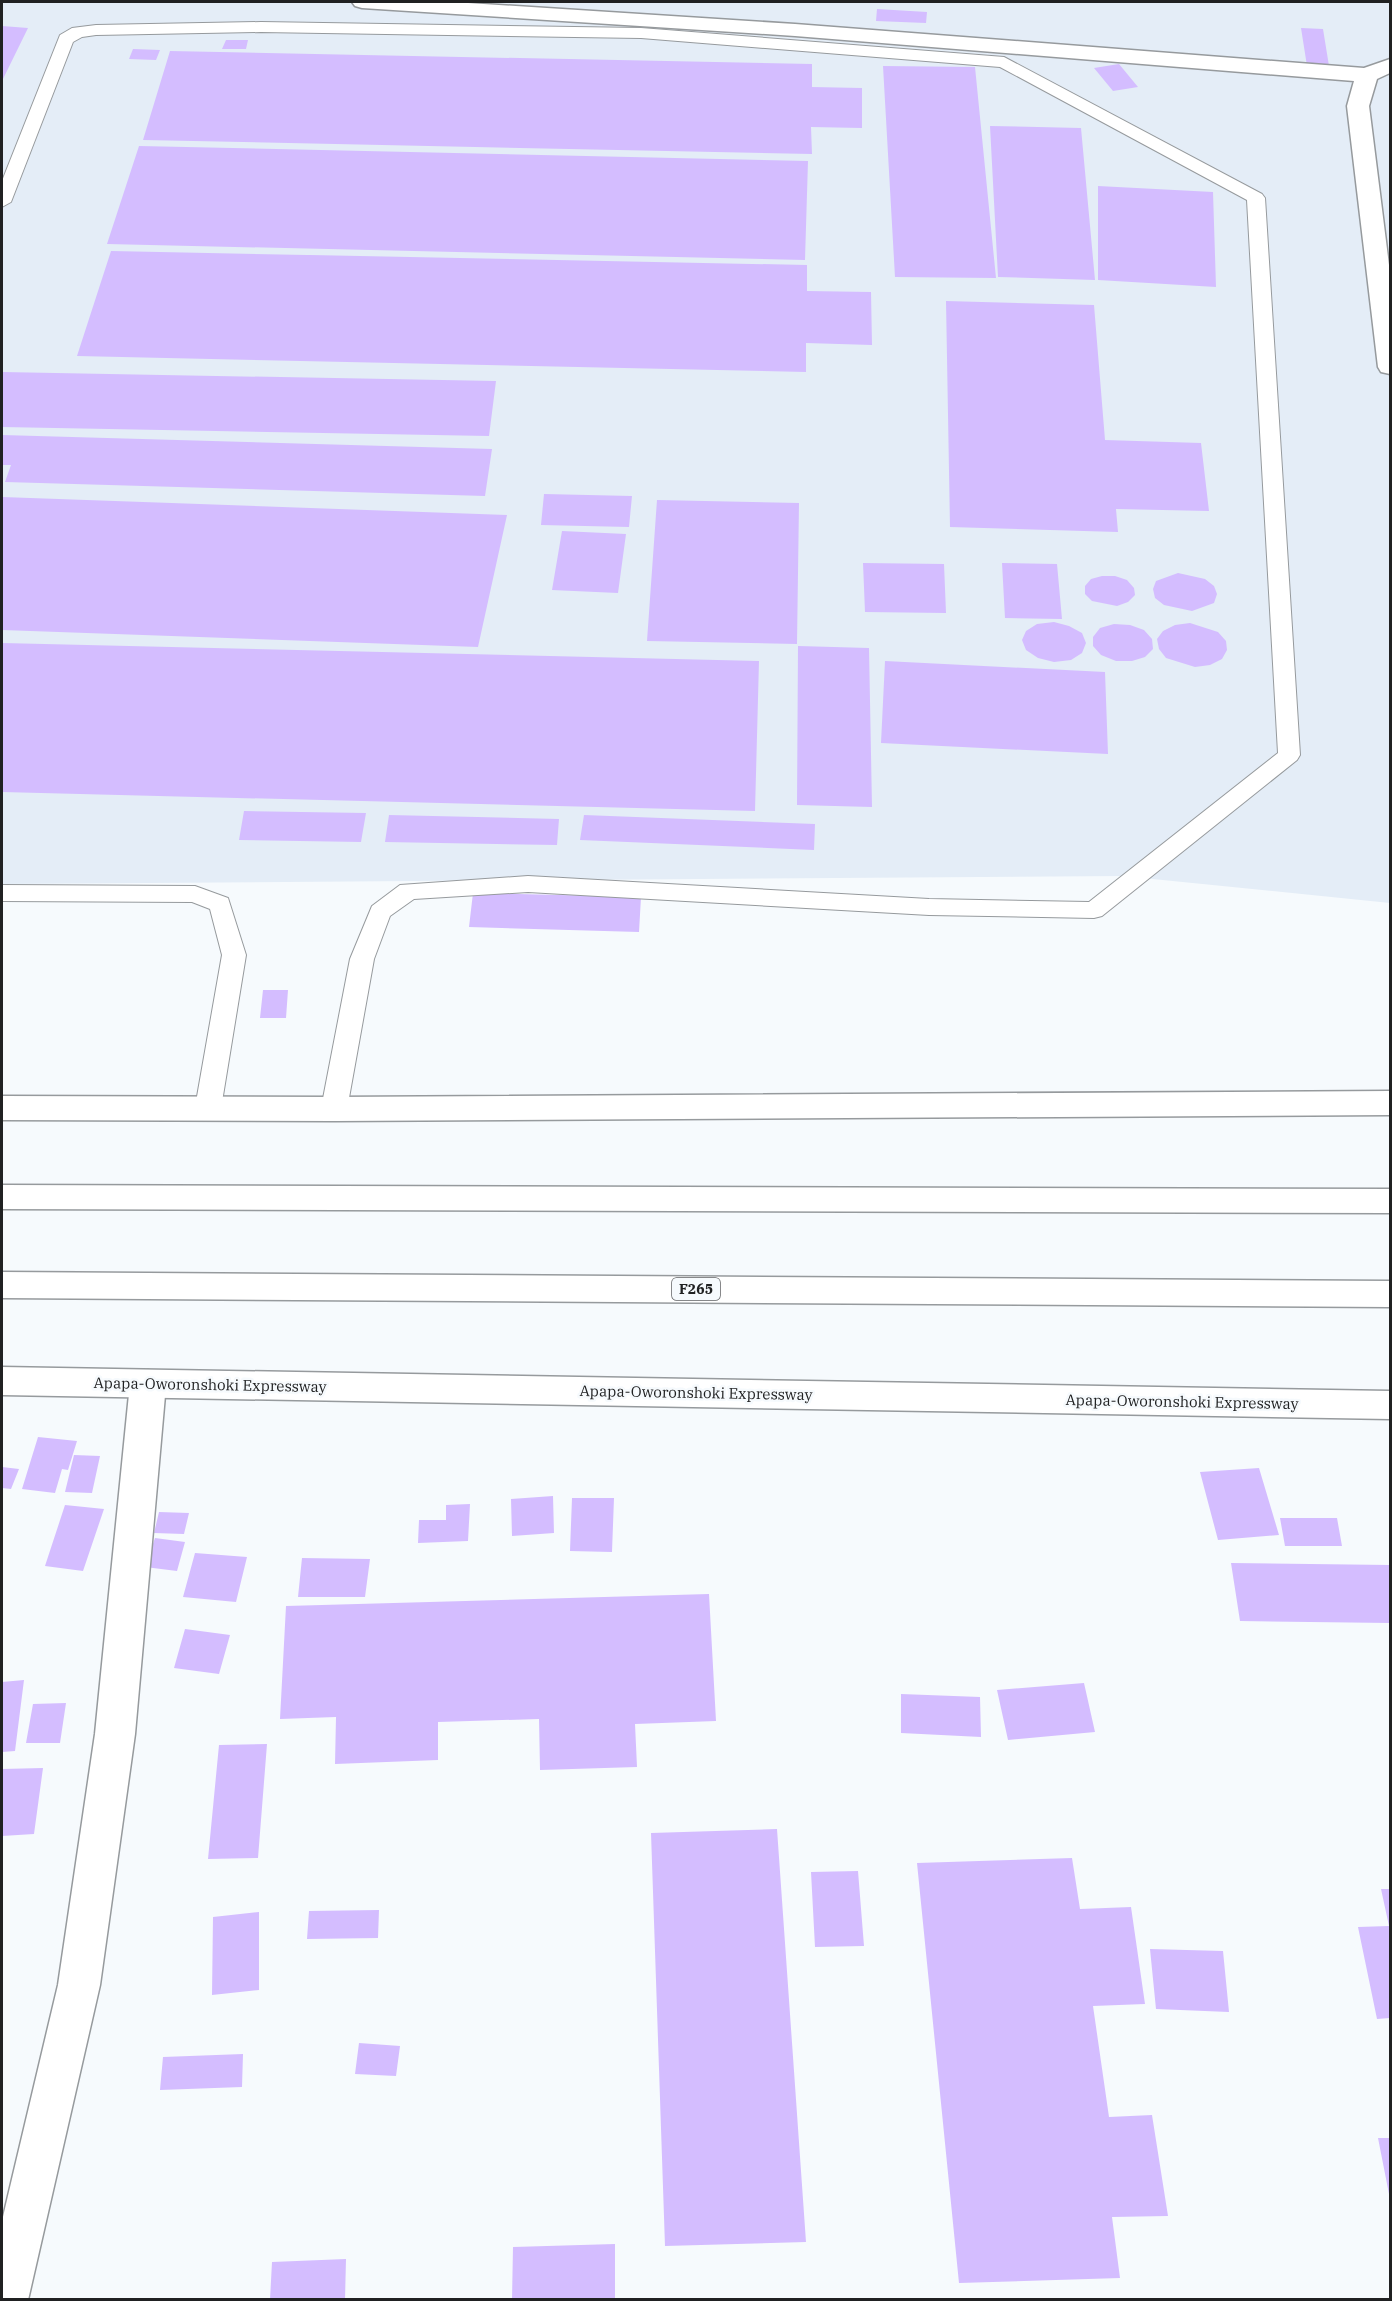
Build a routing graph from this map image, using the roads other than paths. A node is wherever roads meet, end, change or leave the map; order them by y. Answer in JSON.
{"nodes":[{"id":1,"x":362,"y":2,"type":"edge"},
{"id":2,"x":1390,"y":65,"type":"edge"},
{"id":3,"x":1367,"y":75,"type":"junction"},
{"id":4,"x":2,"y":202,"type":"edge"},
{"id":5,"x":1390,"y":367,"type":"edge"},
{"id":6,"x":2,"y":893,"type":"edge"},
{"id":7,"x":1390,"y":1103,"type":"edge"},
{"id":8,"x":2,"y":1108,"type":"edge"},
{"id":9,"x":208,"y":1108,"type":"junction"},
{"id":10,"x":334,"y":1109,"type":"junction"},
{"id":11,"x":2,"y":1197,"type":"edge"},
{"id":12,"x":1390,"y":1201,"type":"edge"},
{"id":13,"x":2,"y":1285,"type":"edge"},
{"id":14,"x":1390,"y":1294,"type":"edge"},
{"id":15,"x":2,"y":1381,"type":"edge"},
{"id":16,"x":148,"y":1384,"type":"junction"},
{"id":17,"x":1390,"y":1405,"type":"edge"},
{"id":18,"x":5,"y":2300,"type":"edge"}],
"edges":[{"from":1,"to":3,"type":"main road"},
{"from":2,"to":3,"type":"main road"},
{"from":3,"to":5,"type":"main road"},
{"from":4,"to":10,"type":"lane"},
{"from":6,"to":9,"type":"lane"},
{"from":7,"to":10,"type":"main road"},
{"from":8,"to":9,"type":"main road"},
{"from":9,"to":10,"type":"main road"},
{"from":11,"to":12,"type":"main road"},
{"from":13,"to":14,"type":"main road","number":"F265"},
{"from":15,"to":16,"type":"main road","name":"Apapa-Oworonshoki Expressway"},
{"from":16,"to":17,"type":"main road","name":"Apapa-Oworonshoki Expressway"},
{"from":16,"to":18,"type":"main road"}]}
